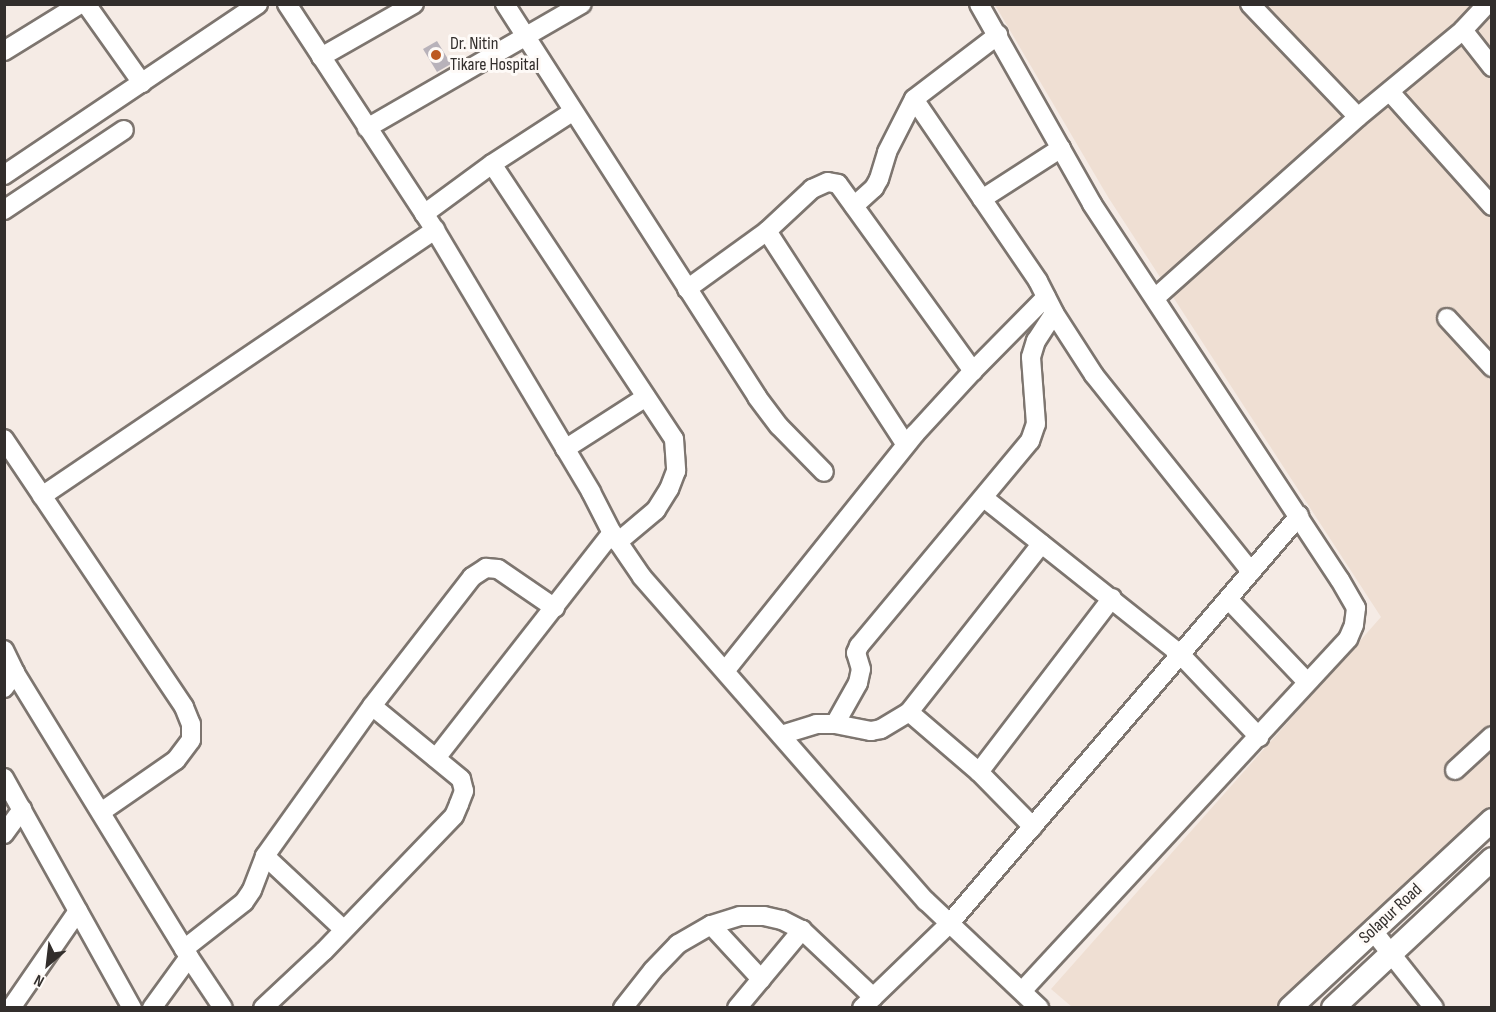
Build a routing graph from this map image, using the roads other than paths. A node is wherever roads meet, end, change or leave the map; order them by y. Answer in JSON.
{"nodes":[{"id":1,"x":80,"y":4,"type":"edge"},
{"id":2,"x":86,"y":4,"type":"edge"},
{"id":3,"x":258,"y":4,"type":"edge"},
{"id":4,"x":287,"y":4,"type":"edge"},
{"id":5,"x":414,"y":4,"type":"edge"},
{"id":6,"x":504,"y":4,"type":"edge"},
{"id":7,"x":582,"y":4,"type":"edge"},
{"id":8,"x":979,"y":4,"type":"edge"},
{"id":9,"x":1250,"y":4,"type":"edge"},
{"id":10,"x":1487,"y":4,"type":"edge"},
{"id":11,"x":1463,"y":30,"type":"junction"},
{"id":12,"x":998,"y":35,"type":"junction"},
{"id":13,"x":525,"y":39,"type":"junction"},
{"id":14,"x":4,"y":51,"type":"edge"},
{"id":15,"x":321,"y":57,"type":"junction"},
{"id":16,"x":1491,"y":67,"type":"edge"},
{"id":17,"x":142,"y":83,"type":"junction"},
{"id":18,"x":1390,"y":92,"type":"junction"},
{"id":19,"x":914,"y":99,"type":"junction"},
{"id":20,"x":572,"y":112,"type":"junction"},
{"id":21,"x":1358,"y":117,"type":"junction"},
{"id":22,"x":368,"y":128,"type":"junction"},
{"id":23,"x":124,"y":130,"type":"dead end"},
{"id":24,"x":1061,"y":148,"type":"junction"},
{"id":25,"x":492,"y":164,"type":"junction"},
{"id":26,"x":4,"y":176,"type":"edge"},
{"id":27,"x":982,"y":199,"type":"junction"},
{"id":28,"x":854,"y":206,"type":"junction"},
{"id":29,"x":1491,"y":206,"type":"edge"},
{"id":30,"x":4,"y":210,"type":"edge"},
{"id":31,"x":424,"y":214,"type":"junction"},
{"id":32,"x":435,"y":230,"type":"junction"},
{"id":33,"x":767,"y":231,"type":"junction"},
{"id":34,"x":687,"y":290,"type":"junction"},
{"id":35,"x":1155,"y":298,"type":"junction"},
{"id":36,"x":1050,"y":305,"type":"junction"},
{"id":37,"x":1447,"y":318,"type":"dead end"},
{"id":38,"x":1491,"y":367,"type":"edge"},
{"id":39,"x":973,"y":370,"type":"junction"},
{"id":40,"x":646,"y":397,"type":"junction"},
{"id":41,"x":4,"y":439,"type":"edge"},
{"id":42,"x":906,"y":445,"type":"junction"},
{"id":43,"x":565,"y":449,"type":"junction"},
{"id":44,"x":824,"y":472,"type":"dead end"},
{"id":45,"x":42,"y":496,"type":"junction"},
{"id":46,"x":984,"y":498,"type":"junction"},
{"id":47,"x":1299,"y":516,"type":"junction"},
{"id":48,"x":615,"y":538,"type":"junction"},
{"id":49,"x":1041,"y":544,"type":"junction"},
{"id":50,"x":1251,"y":572,"type":"junction"},
{"id":51,"x":1112,"y":598,"type":"junction"},
{"id":52,"x":1228,"y":599,"type":"junction"},
{"id":53,"x":555,"y":608,"type":"junction"},
{"id":54,"x":4,"y":650,"type":"edge"},
{"id":55,"x":1180,"y":654,"type":"junction"},
{"id":56,"x":725,"y":671,"type":"junction"},
{"id":57,"x":15,"y":673,"type":"junction"},
{"id":58,"x":1307,"y":682,"type":"junction"},
{"id":59,"x":4,"y":688,"type":"edge"},
{"id":60,"x":372,"y":706,"type":"junction"},
{"id":61,"x":909,"y":712,"type":"junction"},
{"id":62,"x":835,"y":724,"type":"junction"},
{"id":63,"x":781,"y":735,"type":"junction"},
{"id":64,"x":1491,"y":736,"type":"edge"},
{"id":65,"x":1259,"y":737,"type":"junction"},
{"id":66,"x":436,"y":758,"type":"junction"},
{"id":67,"x":1455,"y":770,"type":"dead end"},
{"id":68,"x":979,"y":772,"type":"junction"},
{"id":69,"x":4,"y":778,"type":"edge"},
{"id":70,"x":22,"y":809,"type":"junction"},
{"id":71,"x":100,"y":812,"type":"junction"},
{"id":72,"x":1491,"y":820,"type":"edge"},
{"id":73,"x":1033,"y":827,"type":"junction"},
{"id":74,"x":4,"y":834,"type":"edge"},
{"id":75,"x":266,"y":856,"type":"junction"},
{"id":76,"x":1491,"y":859,"type":"edge"},
{"id":77,"x":78,"y":911,"type":"junction"},
{"id":78,"x":949,"y":924,"type":"junction"},
{"id":79,"x":711,"y":925,"type":"junction"},
{"id":80,"x":344,"y":930,"type":"junction"},
{"id":81,"x":802,"y":930,"type":"junction"},
{"id":82,"x":1373,"y":931,"type":"junction"},
{"id":83,"x":187,"y":953,"type":"junction"},
{"id":84,"x":1391,"y":954,"type":"junction"},
{"id":85,"x":761,"y":979,"type":"junction"},
{"id":86,"x":1023,"y":990,"type":"junction"},
{"id":87,"x":867,"y":1002,"type":"edge"},
{"id":88,"x":11,"y":1008,"type":"edge"},
{"id":89,"x":132,"y":1008,"type":"edge"},
{"id":90,"x":152,"y":1008,"type":"edge"},
{"id":91,"x":224,"y":1008,"type":"edge"},
{"id":92,"x":263,"y":1008,"type":"edge"},
{"id":93,"x":623,"y":1008,"type":"edge"},
{"id":94,"x":737,"y":1008,"type":"edge"},
{"id":95,"x":1039,"y":1008,"type":"edge"},
{"id":96,"x":1290,"y":1008,"type":"edge"},
{"id":97,"x":1333,"y":1008,"type":"edge"},
{"id":98,"x":1434,"y":1008,"type":"edge"}],
"edges":[{"from":1,"to":14,"type":"street"},
{"from":2,"to":17,"type":"street"},
{"from":3,"to":17,"type":"street"},
{"from":4,"to":15,"type":"street"},
{"from":5,"to":15,"type":"street"},
{"from":6,"to":13,"type":"street"},
{"from":7,"to":13,"type":"street"},
{"from":8,"to":12,"type":"street"},
{"from":9,"to":21,"type":"street"},
{"from":10,"to":11,"type":"street"},
{"from":11,"to":16,"type":"street"},
{"from":11,"to":18,"type":"street"},
{"from":12,"to":19,"type":"street"},
{"from":12,"to":24,"type":"street"},
{"from":13,"to":20,"type":"street"},
{"from":13,"to":22,"type":"street"},
{"from":15,"to":22,"type":"street"},
{"from":17,"to":26,"type":"street"},
{"from":18,"to":21,"type":"street"},
{"from":18,"to":29,"type":"street"},
{"from":19,"to":27,"type":"street"},
{"from":19,"to":28,"type":"street"},
{"from":20,"to":25,"type":"street"},
{"from":20,"to":34,"type":"street"},
{"from":21,"to":35,"type":"street"},
{"from":22,"to":31,"type":"street"},
{"from":23,"to":30,"type":"street"},
{"from":24,"to":27,"type":"street"},
{"from":24,"to":35,"type":"street"},
{"from":25,"to":31,"type":"street"},
{"from":25,"to":40,"type":"street"},
{"from":27,"to":36,"type":"street"},
{"from":28,"to":33,"type":"street"},
{"from":28,"to":39,"type":"street"},
{"from":31,"to":32,"type":"street"},
{"from":32,"to":43,"type":"street"},
{"from":32,"to":45,"type":"street"},
{"from":33,"to":34,"type":"street"},
{"from":33,"to":42,"type":"street"},
{"from":34,"to":44,"type":"street"},
{"from":35,"to":47,"type":"street"},
{"from":36,"to":39,"type":"street"},
{"from":36,"to":46,"type":"street"},
{"from":36,"to":50,"type":"street"},
{"from":37,"to":38,"type":"street"},
{"from":39,"to":42,"type":"street"},
{"from":40,"to":43,"type":"street"},
{"from":40,"to":48,"type":"street"},
{"from":41,"to":45,"type":"street"},
{"from":42,"to":56,"type":"street"},
{"from":43,"to":48,"type":"street"},
{"from":45,"to":71,"type":"street"},
{"from":46,"to":49,"type":"street"},
{"from":46,"to":62,"type":"street"},
{"from":47,"to":50,"type":"street"},
{"from":47,"to":58,"type":"street"},
{"from":48,"to":53,"type":"street"},
{"from":48,"to":56,"type":"street"},
{"from":49,"to":51,"type":"street"},
{"from":49,"to":61,"type":"street"},
{"from":50,"to":52,"type":"street"},
{"from":51,"to":55,"type":"street"},
{"from":51,"to":68,"type":"street"},
{"from":52,"to":55,"type":"street"},
{"from":52,"to":58,"type":"street"},
{"from":53,"to":60,"type":"street"},
{"from":53,"to":66,"type":"street"},
{"from":54,"to":57,"type":"street"},
{"from":55,"to":65,"type":"street"},
{"from":55,"to":73,"type":"street"},
{"from":56,"to":63,"type":"street"},
{"from":57,"to":59,"type":"street"},
{"from":57,"to":71,"type":"street"},
{"from":58,"to":65,"type":"street"},
{"from":60,"to":66,"type":"street"},
{"from":60,"to":75,"type":"street"},
{"from":61,"to":62,"type":"street"},
{"from":61,"to":68,"type":"street"},
{"from":62,"to":63,"type":"street"},
{"from":63,"to":78,"type":"street"},
{"from":64,"to":67,"type":"street"},
{"from":65,"to":86,"type":"street"},
{"from":66,"to":80,"type":"street"},
{"from":68,"to":73,"type":"street"},
{"from":69,"to":70,"type":"street"},
{"from":70,"to":74,"type":"street"},
{"from":70,"to":77,"type":"street"},
{"from":71,"to":83,"type":"street"},
{"from":72,"to":82,"type":"main road","name":"Solapur Road"},
{"from":73,"to":78,"type":"street"},
{"from":75,"to":80,"type":"street"},
{"from":75,"to":83,"type":"street"},
{"from":76,"to":84,"type":"main road","name":"Solapur Road"},
{"from":77,"to":88,"type":"street"},
{"from":77,"to":89,"type":"street"},
{"from":78,"to":86,"type":"street"},
{"from":78,"to":87,"type":"street"},
{"from":79,"to":81,"type":"street"},
{"from":79,"to":85,"type":"street"},
{"from":79,"to":93,"type":"street"},
{"from":80,"to":92,"type":"street"},
{"from":81,"to":85,"type":"street"},
{"from":81,"to":87,"type":"street"},
{"from":82,"to":84,"type":"street"},
{"from":82,"to":96,"type":"main road","name":"Solapur Road"},
{"from":83,"to":90,"type":"street"},
{"from":83,"to":91,"type":"street"},
{"from":84,"to":97,"type":"main road","name":"Solapur Road"},
{"from":84,"to":98,"type":"street"},
{"from":85,"to":94,"type":"street"},
{"from":86,"to":95,"type":"street"}]}
